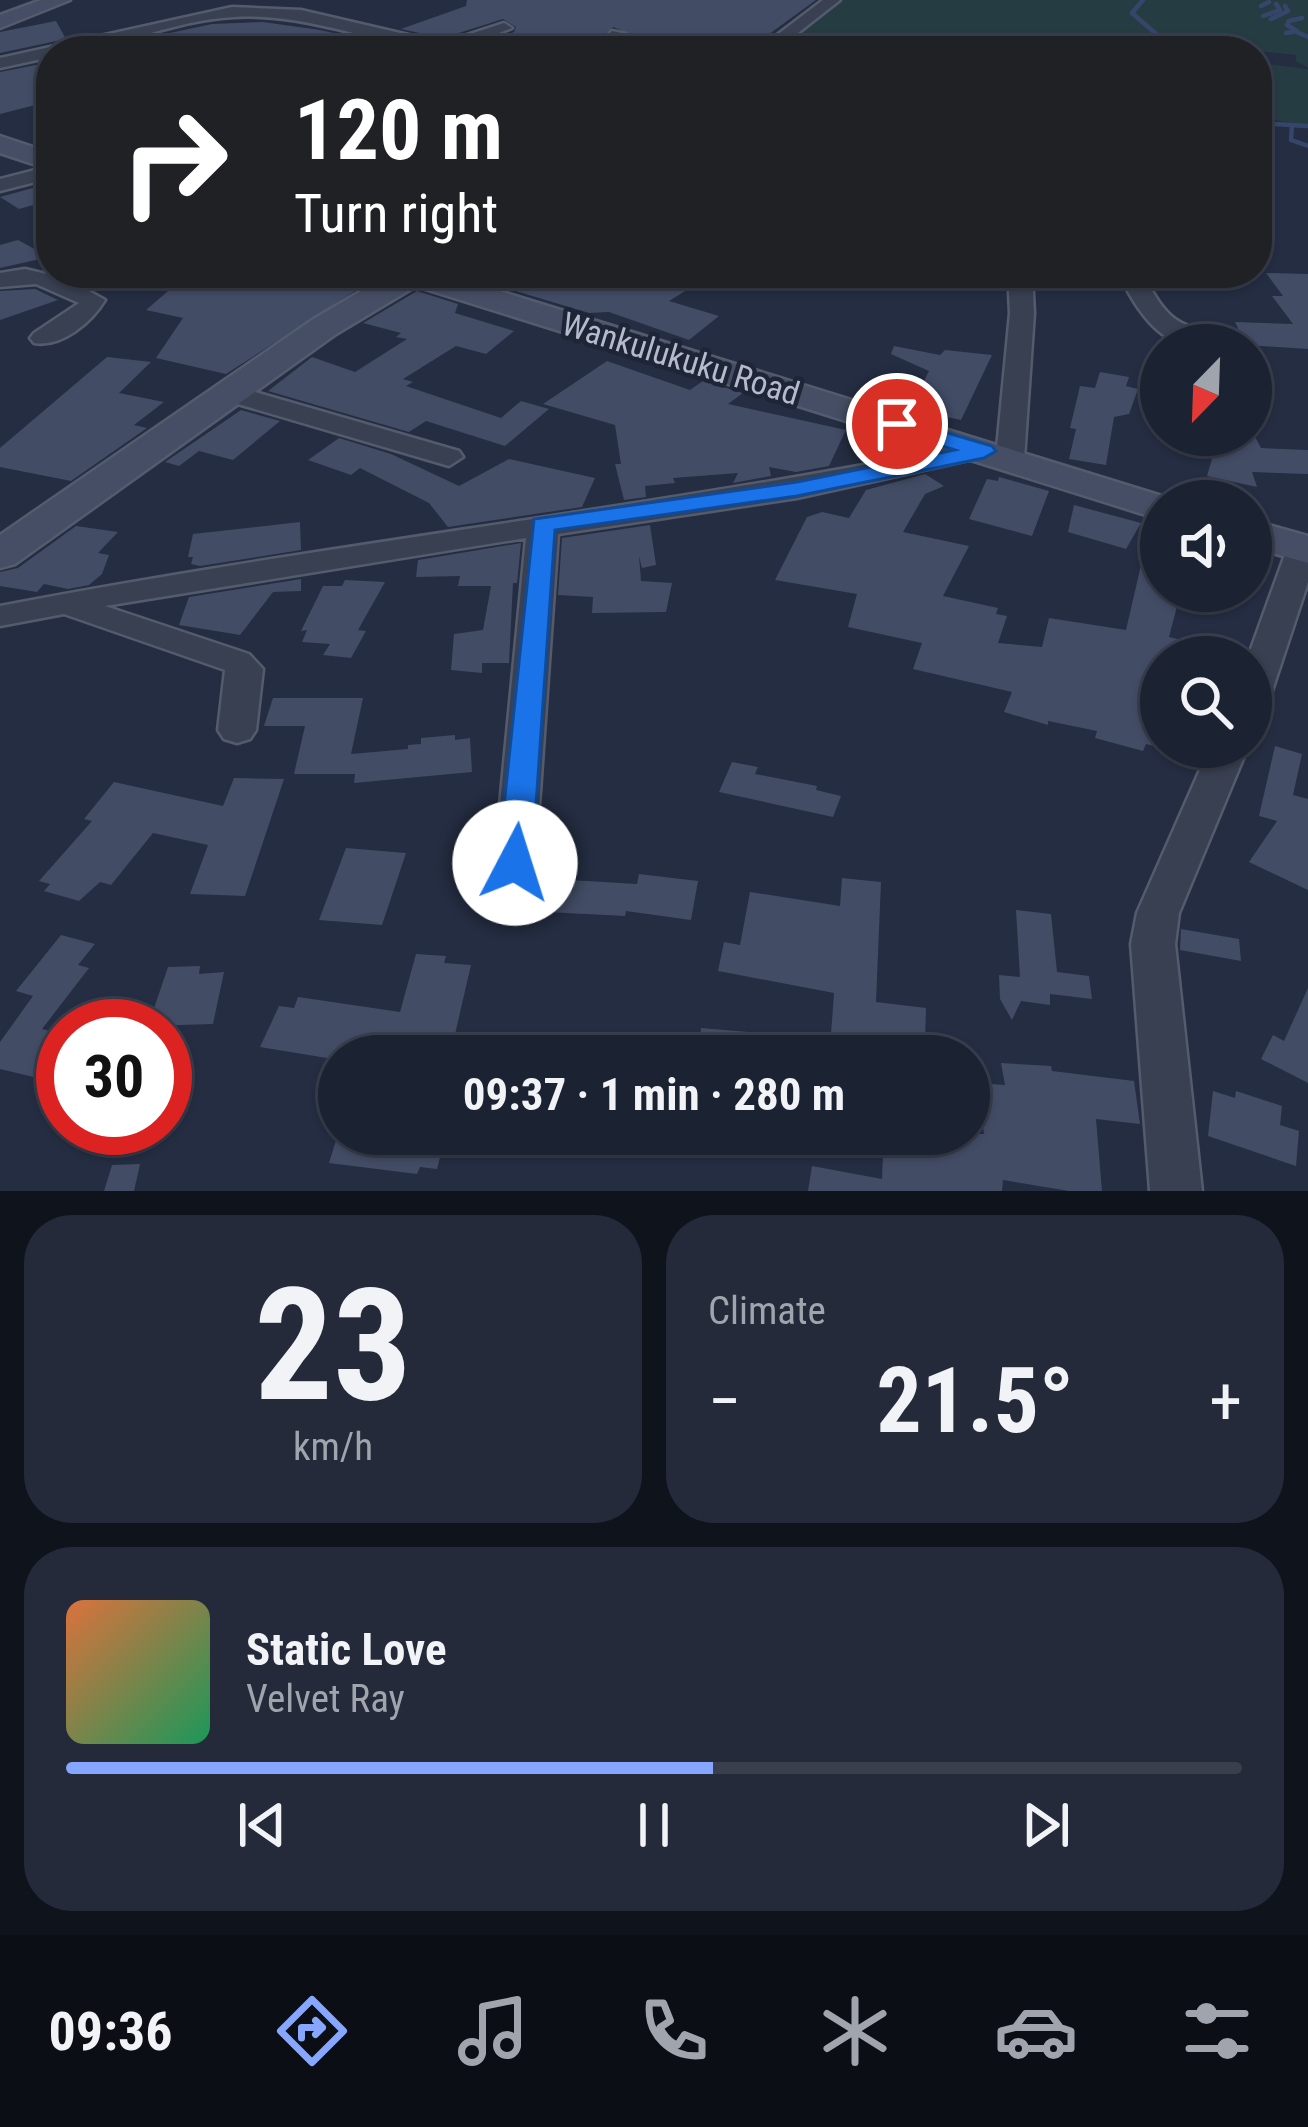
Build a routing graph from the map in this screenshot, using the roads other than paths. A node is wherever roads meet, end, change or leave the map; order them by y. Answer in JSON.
{"nodes":[{"id":1,"x":60,"y":0,"type":"edge"},
{"id":2,"x":833,"y":0,"type":"edge"},
{"id":3,"x":0,"y":22,"type":"edge"},
{"id":4,"x":504,"y":28,"type":"dead end"},
{"id":5,"x":123,"y":36,"type":"edge"},
{"id":6,"x":393,"y":36,"type":"edge"},
{"id":7,"x":483,"y":36,"type":"edge"},
{"id":8,"x":781,"y":36,"type":"edge"},
{"id":9,"x":36,"y":56,"type":"edge"},
{"id":10,"x":0,"y":63,"type":"edge"},
{"id":11,"x":0,"y":144,"type":"edge"},
{"id":12,"x":36,"y":157,"type":"edge"},
{"id":13,"x":36,"y":176,"type":"edge"},
{"id":14,"x":0,"y":185,"type":"edge"},
{"id":15,"x":70,"y":288,"type":"edge"},
{"id":16,"x":389,"y":288,"type":"edge"},
{"id":17,"x":457,"y":288,"type":"edge"},
{"id":18,"x":1020,"y":288,"type":"edge"},
{"id":19,"x":1138,"y":288,"type":"edge"},
{"id":20,"x":1157,"y":324,"type":"edge"},
{"id":21,"x":43,"y":338,"type":"dead end"},
{"id":22,"x":231,"y":393,"type":"junction"},
{"id":23,"x":997,"y":455,"type":"junction"},
{"id":24,"x":449,"y":458,"type":"dead end"},
{"id":25,"x":1140,"y":499,"type":"edge"},
{"id":26,"x":543,"y":524,"type":"junction"},
{"id":27,"x":1272,"y":539,"type":"edge"},
{"id":28,"x":1306,"y":550,"type":"edge"},
{"id":29,"x":0,"y":554,"type":"edge"},
{"id":30,"x":66,"y":603,"type":"junction"},
{"id":31,"x":0,"y":616,"type":"edge"},
{"id":32,"x":1272,"y":643,"type":"edge"},
{"id":33,"x":237,"y":730,"type":"dead end"},
{"id":34,"x":1220,"y":768,"type":"edge"},
{"id":35,"x":511,"y":907,"type":"dead end"},
{"id":36,"x":1176,"y":1191,"type":"edge"}],
"edges":[{"from":1,"to":3,"type":"main road"},
{"from":2,"to":8,"type":"street"},
{"from":4,"to":7,"type":"street"},
{"from":5,"to":6,"type":"street"},
{"from":9,"to":10,"type":"street"},
{"from":11,"to":12,"type":"main road"},
{"from":13,"to":14,"type":"street"},
{"from":15,"to":21,"type":"street"},
{"from":16,"to":22,"type":"main road"},
{"from":17,"to":23,"type":"main road","name":"Wankulukuku Road"},
{"from":18,"to":23,"type":"street"},
{"from":19,"to":20,"type":"street"},
{"from":22,"to":24,"type":"street"},
{"from":22,"to":29,"type":"main road"},
{"from":23,"to":25,"type":"main road","name":"Wankulukuku Road"},
{"from":23,"to":26,"type":"street"},
{"from":26,"to":30,"type":"street"},
{"from":26,"to":35,"type":"street"},
{"from":27,"to":28,"type":"main road"},
{"from":28,"to":32,"type":"street"},
{"from":30,"to":31,"type":"street"},
{"from":30,"to":33,"type":"street"},
{"from":34,"to":36,"type":"street"}]}
